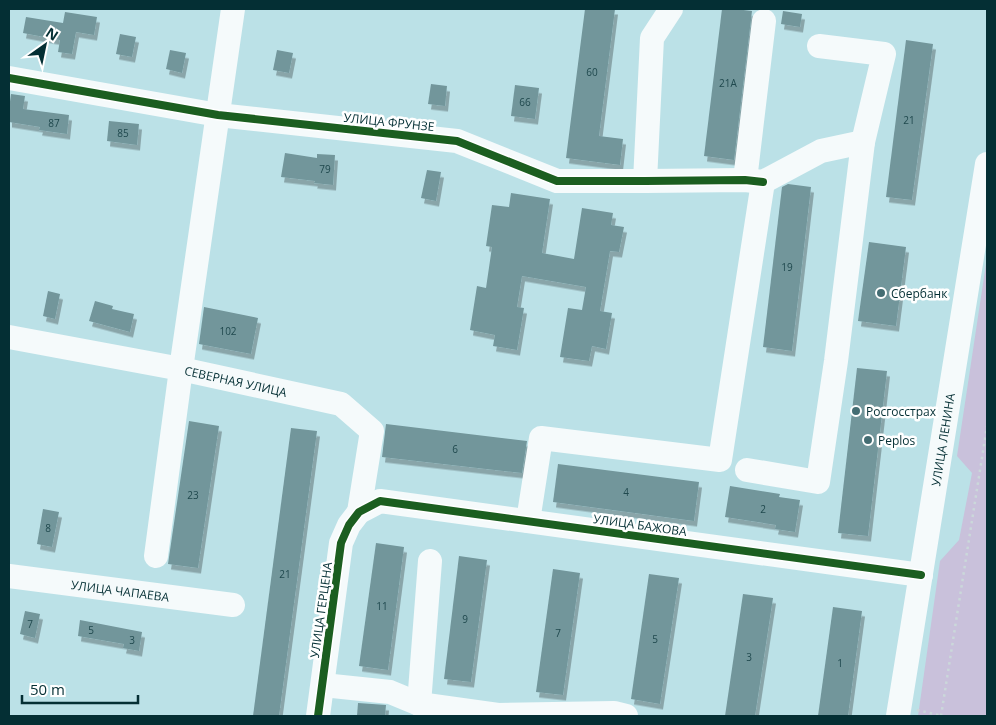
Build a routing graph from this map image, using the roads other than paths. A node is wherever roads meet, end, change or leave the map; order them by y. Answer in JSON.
{"nodes":[{"id":1,"x":233,"y":9,"type":"edge"},
{"id":2,"x":671,"y":9,"type":"edge"},
{"id":3,"x":764,"y":21,"type":"dead end"},
{"id":4,"x":819,"y":46,"type":"dead end"},
{"id":5,"x":9,"y":78,"type":"edge"},
{"id":6,"x":218,"y":116,"type":"junction"},
{"id":7,"x":863,"y":142,"type":"junction"},
{"id":8,"x":987,"y":164,"type":"edge"},
{"id":9,"x":754,"y":181,"type":"junction"},
{"id":10,"x":645,"y":182,"type":"junction"},
{"id":11,"x":9,"y":337,"type":"edge"},
{"id":12,"x":181,"y":369,"type":"junction"},
{"id":13,"x":747,"y":470,"type":"dead end"},
{"id":14,"x":359,"y":512,"type":"junction"},
{"id":15,"x":528,"y":521,"type":"junction"},
{"id":16,"x":156,"y":556,"type":"dead end"},
{"id":17,"x":430,"y":561,"type":"dead end"},
{"id":18,"x":921,"y":575,"type":"junction"},
{"id":19,"x":9,"y":576,"type":"edge"},
{"id":20,"x":233,"y":605,"type":"dead end"},
{"id":21,"x":323,"y":685,"type":"junction"},
{"id":22,"x":419,"y":704,"type":"junction"},
{"id":23,"x":899,"y":711,"type":"edge"},
{"id":24,"x":318,"y":716,"type":"edge"},
{"id":25,"x":626,"y":716,"type":"edge"}],
"edges":[{"from":1,"to":6,"type":"street"},
{"from":2,"to":10,"type":"street"},
{"from":3,"to":9,"type":"street"},
{"from":4,"to":7,"type":"street"},
{"from":5,"to":6,"type":"street","name":"УЛИЦА ФРУНЗЕ"},
{"from":6,"to":10,"type":"street","name":"УЛИЦА ФРУНЗЕ"},
{"from":6,"to":12,"type":"street"},
{"from":7,"to":9,"type":"street"},
{"from":7,"to":13,"type":"street"},
{"from":8,"to":18,"type":"street","name":"УЛИЦА ЛЕНИНА"},
{"from":9,"to":10,"type":"street","name":"УЛИЦА ФРУНЗЕ"},
{"from":9,"to":15,"type":"street"},
{"from":11,"to":12,"type":"street","name":"СЕВЕРНАЯ УЛИЦА"},
{"from":12,"to":14,"type":"street","name":"СЕВЕРНАЯ УЛИЦА"},
{"from":12,"to":16,"type":"street"},
{"from":14,"to":15,"type":"street","name":"УЛИЦА БАЖОВА"},
{"from":14,"to":21,"type":"street","name":"УЛИЦА ГЕРЦЕНА"},
{"from":15,"to":18,"type":"street","name":"УЛИЦА БАЖОВА"},
{"from":17,"to":22,"type":"street"},
{"from":18,"to":23,"type":"street","name":"УЛИЦА ЛЕНИНА"},
{"from":19,"to":20,"type":"street","name":"УЛИЦА ЧАПАЕВА"},
{"from":21,"to":22,"type":"street"},
{"from":21,"to":24,"type":"street","name":"УЛИЦА ГЕРЦЕНА"},
{"from":22,"to":25,"type":"street"}]}
